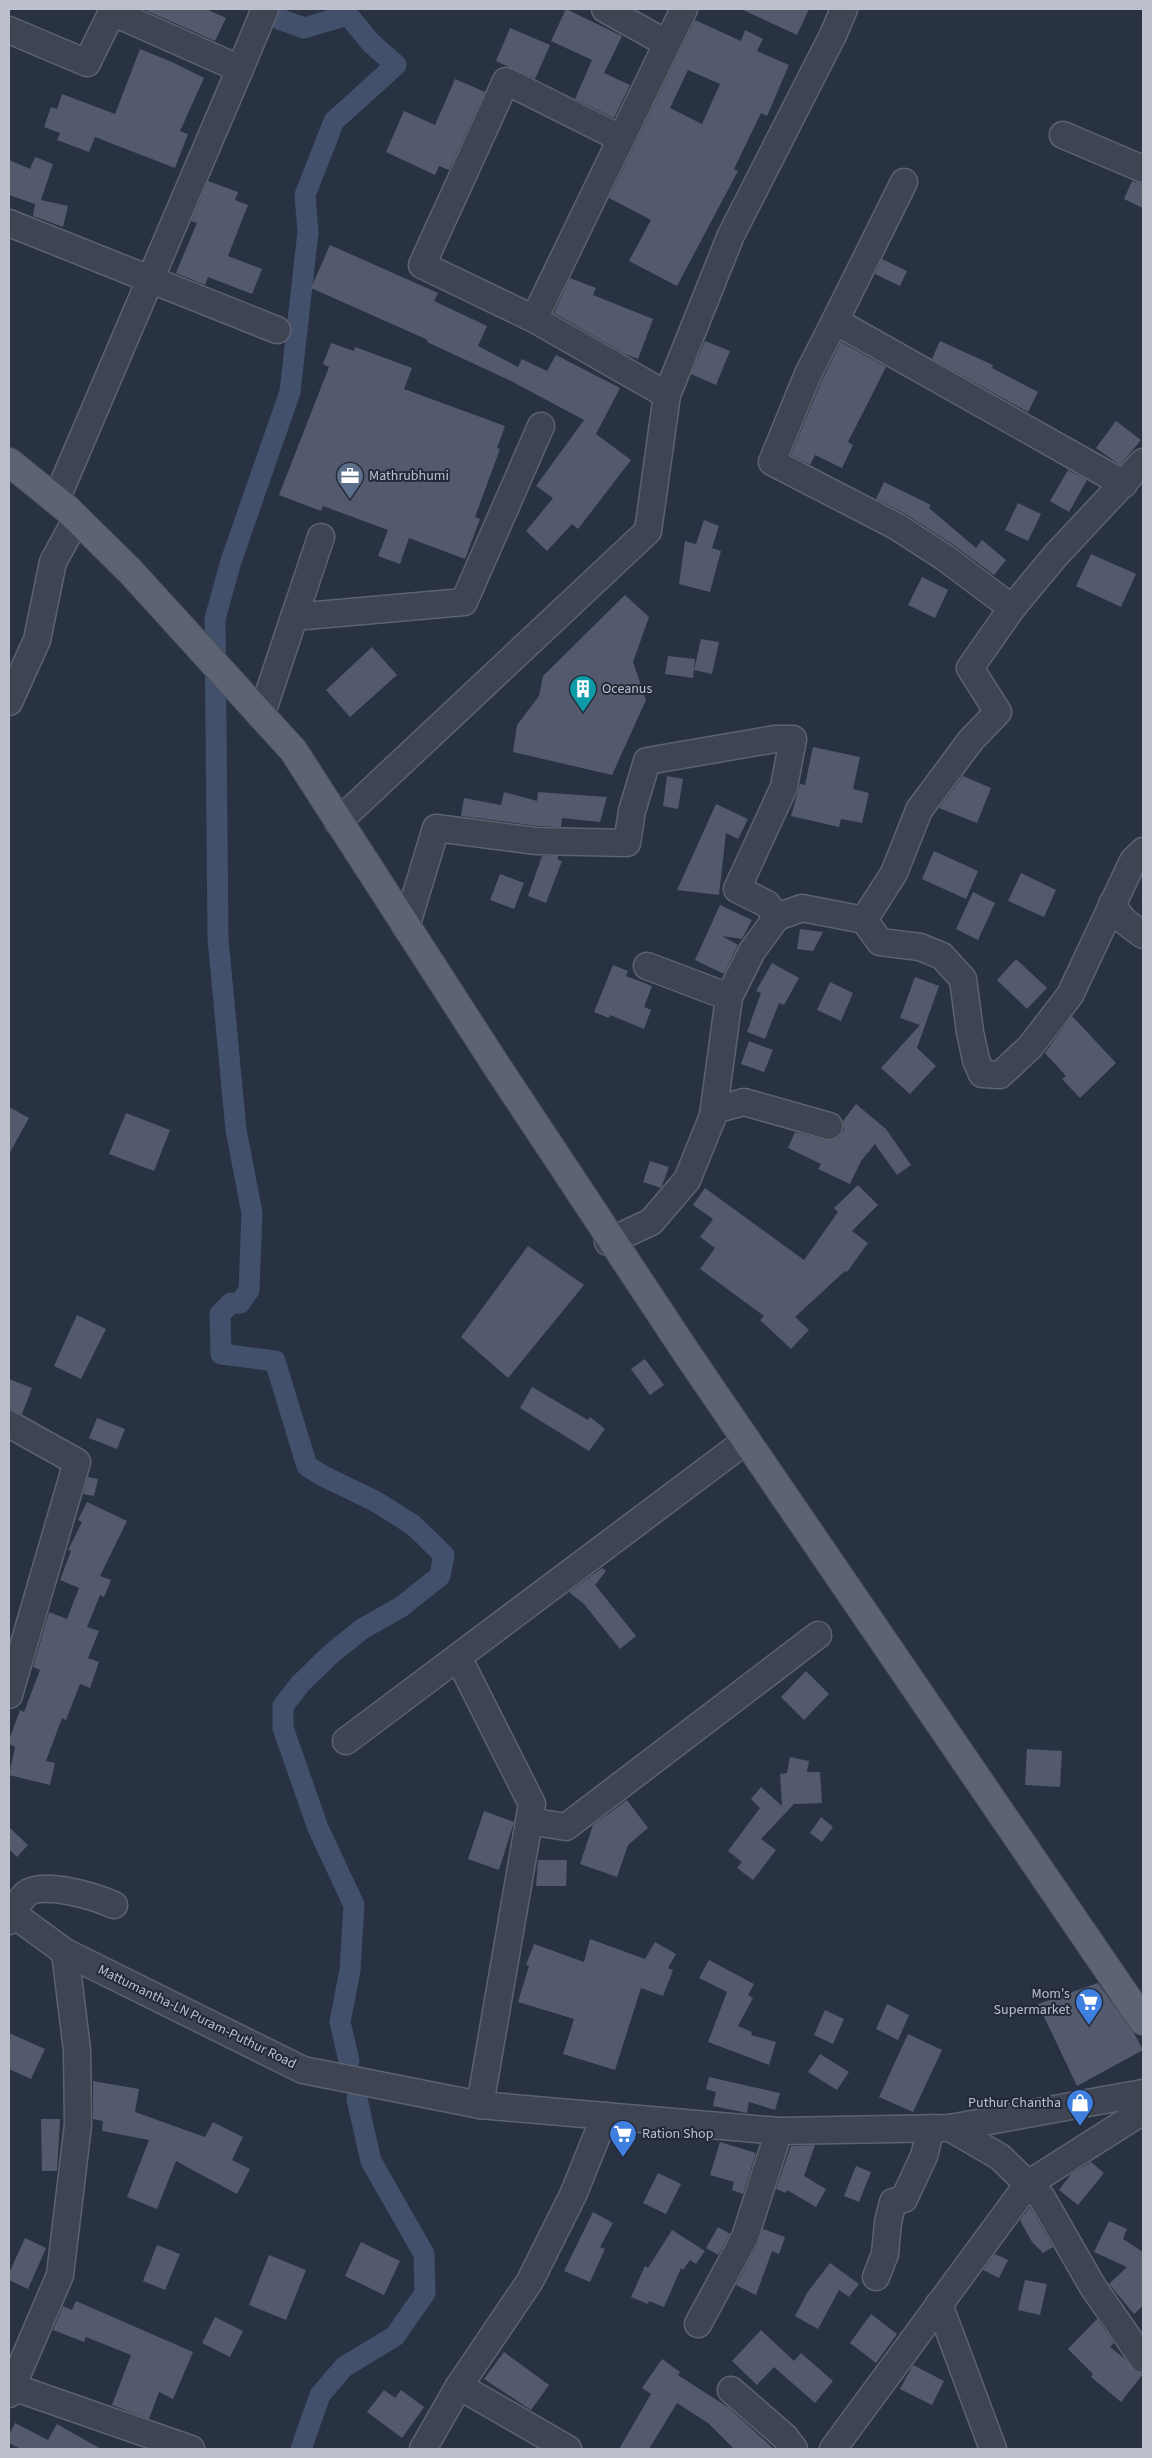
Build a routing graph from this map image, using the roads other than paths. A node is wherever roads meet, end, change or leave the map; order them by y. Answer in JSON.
{"nodes":[{"id":1,"x":265,"y":9,"type":"edge"},
{"id":2,"x":604,"y":9,"type":"edge"},
{"id":3,"x":684,"y":9,"type":"edge"},
{"id":4,"x":844,"y":9,"type":"edge"},
{"id":5,"x":9,"y":30,"type":"edge"},
{"id":6,"x":666,"y":43,"type":"junction"},
{"id":7,"x":240,"y":69,"type":"junction"},
{"id":8,"x":1063,"y":135,"type":"dead end"},
{"id":9,"x":620,"y":138,"type":"junction"},
{"id":10,"x":1143,"y":169,"type":"edge"},
{"id":11,"x":904,"y":182,"type":"dead end"},
{"id":12,"x":9,"y":223,"type":"edge"},
{"id":13,"x":150,"y":279,"type":"junction"},
{"id":14,"x":534,"y":319,"type":"junction"},
{"id":15,"x":835,"y":321,"type":"junction"},
{"id":16,"x":277,"y":330,"type":"dead end"},
{"id":17,"x":668,"y":395,"type":"junction"},
{"id":18,"x":541,"y":426,"type":"dead end"},
{"id":19,"x":9,"y":462,"type":"edge"},
{"id":20,"x":1143,"y":462,"type":"edge"},
{"id":21,"x":1124,"y":484,"type":"junction"},
{"id":22,"x":56,"y":500,"type":"junction"},
{"id":23,"x":76,"y":518,"type":"junction"},
{"id":24,"x":321,"y":538,"type":"dead end"},
{"id":25,"x":1012,"y":608,"type":"junction"},
{"id":26,"x":294,"y":617,"type":"junction"},
{"id":27,"x":9,"y":702,"type":"edge"},
{"id":28,"x":259,"y":713,"type":"junction"},
{"id":29,"x":338,"y":822,"type":"junction"},
{"id":30,"x":1143,"y":851,"type":"edge"},
{"id":31,"x":1112,"y":904,"type":"junction"},
{"id":32,"x":777,"y":917,"type":"junction"},
{"id":33,"x":864,"y":920,"type":"junction"},
{"id":34,"x":406,"y":927,"type":"junction"},
{"id":35,"x":1143,"y":934,"type":"edge"},
{"id":36,"x":647,"y":966,"type":"dead end"},
{"id":37,"x":730,"y":997,"type":"junction"},
{"id":38,"x":714,"y":1110,"type":"junction"},
{"id":39,"x":829,"y":1126,"type":"dead end"},
{"id":40,"x":610,"y":1241,"type":"junction"},
{"id":41,"x":9,"y":1424,"type":"edge"},
{"id":42,"x":747,"y":1440,"type":"junction"},
{"id":43,"x":818,"y":1635,"type":"dead end"},
{"id":44,"x":458,"y":1657,"type":"junction"},
{"id":45,"x":9,"y":1695,"type":"edge"},
{"id":46,"x":346,"y":1741,"type":"dead end"},
{"id":47,"x":529,"y":1820,"type":"junction"},
{"id":48,"x":114,"y":1905,"type":"dead end"},
{"id":49,"x":10,"y":1915,"type":"edge"},
{"id":50,"x":65,"y":1952,"type":"junction"},
{"id":51,"x":1143,"y":2021,"type":"edge"},
{"id":52,"x":1143,"y":2093,"type":"edge"},
{"id":53,"x":480,"y":2105,"type":"junction"},
{"id":54,"x":1143,"y":2111,"type":"edge"},
{"id":55,"x":605,"y":2116,"type":"junction"},
{"id":56,"x":941,"y":2128,"type":"junction"},
{"id":57,"x":779,"y":2131,"type":"junction"},
{"id":58,"x":1028,"y":2184,"type":"junction"},
{"id":59,"x":876,"y":2277,"type":"dead end"},
{"id":60,"x":939,"y":2304,"type":"junction"},
{"id":61,"x":698,"y":2324,"type":"dead end"},
{"id":62,"x":1143,"y":2359,"type":"edge"},
{"id":63,"x":459,"y":2386,"type":"junction"},
{"id":64,"x":731,"y":2390,"type":"dead end"},
{"id":65,"x":11,"y":2391,"type":"edge"},
{"id":66,"x":191,"y":2449,"type":"edge"},
{"id":67,"x":423,"y":2449,"type":"edge"},
{"id":68,"x":568,"y":2449,"type":"edge"},
{"id":69,"x":794,"y":2449,"type":"edge"},
{"id":70,"x":833,"y":2449,"type":"edge"},
{"id":71,"x":993,"y":2449,"type":"edge"}],
"edges":[{"from":1,"to":7,"type":"street"},
{"from":2,"to":6,"type":"street"},
{"from":3,"to":6,"type":"street"},
{"from":4,"to":17,"type":"street"},
{"from":5,"to":7,"type":"street"},
{"from":6,"to":9,"type":"street"},
{"from":7,"to":13,"type":"street"},
{"from":8,"to":10,"type":"street"},
{"from":9,"to":14,"type":"street"},
{"from":9,"to":14,"type":"street"},
{"from":11,"to":15,"type":"street"},
{"from":12,"to":13,"type":"street"},
{"from":13,"to":16,"type":"street"},
{"from":13,"to":22,"type":"street"},
{"from":14,"to":17,"type":"street"},
{"from":15,"to":21,"type":"street"},
{"from":15,"to":25,"type":"street"},
{"from":17,"to":29,"type":"street"},
{"from":18,"to":26,"type":"street"},
{"from":19,"to":22,"type":"main road"},
{"from":20,"to":21,"type":"street"},
{"from":21,"to":25,"type":"street"},
{"from":22,"to":23,"type":"main road"},
{"from":23,"to":27,"type":"street"},
{"from":23,"to":28,"type":"main road"},
{"from":24,"to":26,"type":"street"},
{"from":25,"to":33,"type":"street"},
{"from":26,"to":28,"type":"street"},
{"from":28,"to":29,"type":"main road"},
{"from":29,"to":34,"type":"main road"},
{"from":30,"to":31,"type":"street"},
{"from":31,"to":33,"type":"street"},
{"from":31,"to":35,"type":"street"},
{"from":32,"to":33,"type":"street"},
{"from":32,"to":34,"type":"street"},
{"from":32,"to":37,"type":"street"},
{"from":34,"to":40,"type":"main road"},
{"from":36,"to":37,"type":"street"},
{"from":37,"to":38,"type":"street"},
{"from":38,"to":39,"type":"street"},
{"from":38,"to":40,"type":"street"},
{"from":40,"to":42,"type":"main road"},
{"from":41,"to":45,"type":"street"},
{"from":42,"to":44,"type":"street"},
{"from":42,"to":51,"type":"main road"},
{"from":43,"to":47,"type":"street"},
{"from":44,"to":46,"type":"street"},
{"from":44,"to":47,"type":"street"},
{"from":47,"to":53,"type":"street"},
{"from":48,"to":49,"type":"street"},
{"from":49,"to":50,"type":"street","name":"Mattumantha-LN Puram-Puthur Road"},
{"from":50,"to":53,"type":"street","name":"Mattumantha-LN Puram-Puthur Road"},
{"from":50,"to":65,"type":"street"},
{"from":52,"to":56,"type":"street","name":"Mattumantha-LN Puram-Puthur Road"},
{"from":53,"to":55,"type":"street","name":"Mattumantha-LN Puram-Puthur Road"},
{"from":54,"to":58,"type":"street"},
{"from":55,"to":57,"type":"street","name":"Mattumantha-LN Puram-Puthur Road"},
{"from":55,"to":63,"type":"street"},
{"from":56,"to":57,"type":"street","name":"Mattumantha-LN Puram-Puthur Road"},
{"from":56,"to":58,"type":"street"},
{"from":56,"to":59,"type":"street"},
{"from":57,"to":61,"type":"street"},
{"from":58,"to":60,"type":"street"},
{"from":58,"to":62,"type":"street"},
{"from":60,"to":70,"type":"street"},
{"from":60,"to":71,"type":"street"},
{"from":63,"to":67,"type":"street"},
{"from":63,"to":68,"type":"street"},
{"from":64,"to":69,"type":"street"},
{"from":65,"to":66,"type":"street"}]}
